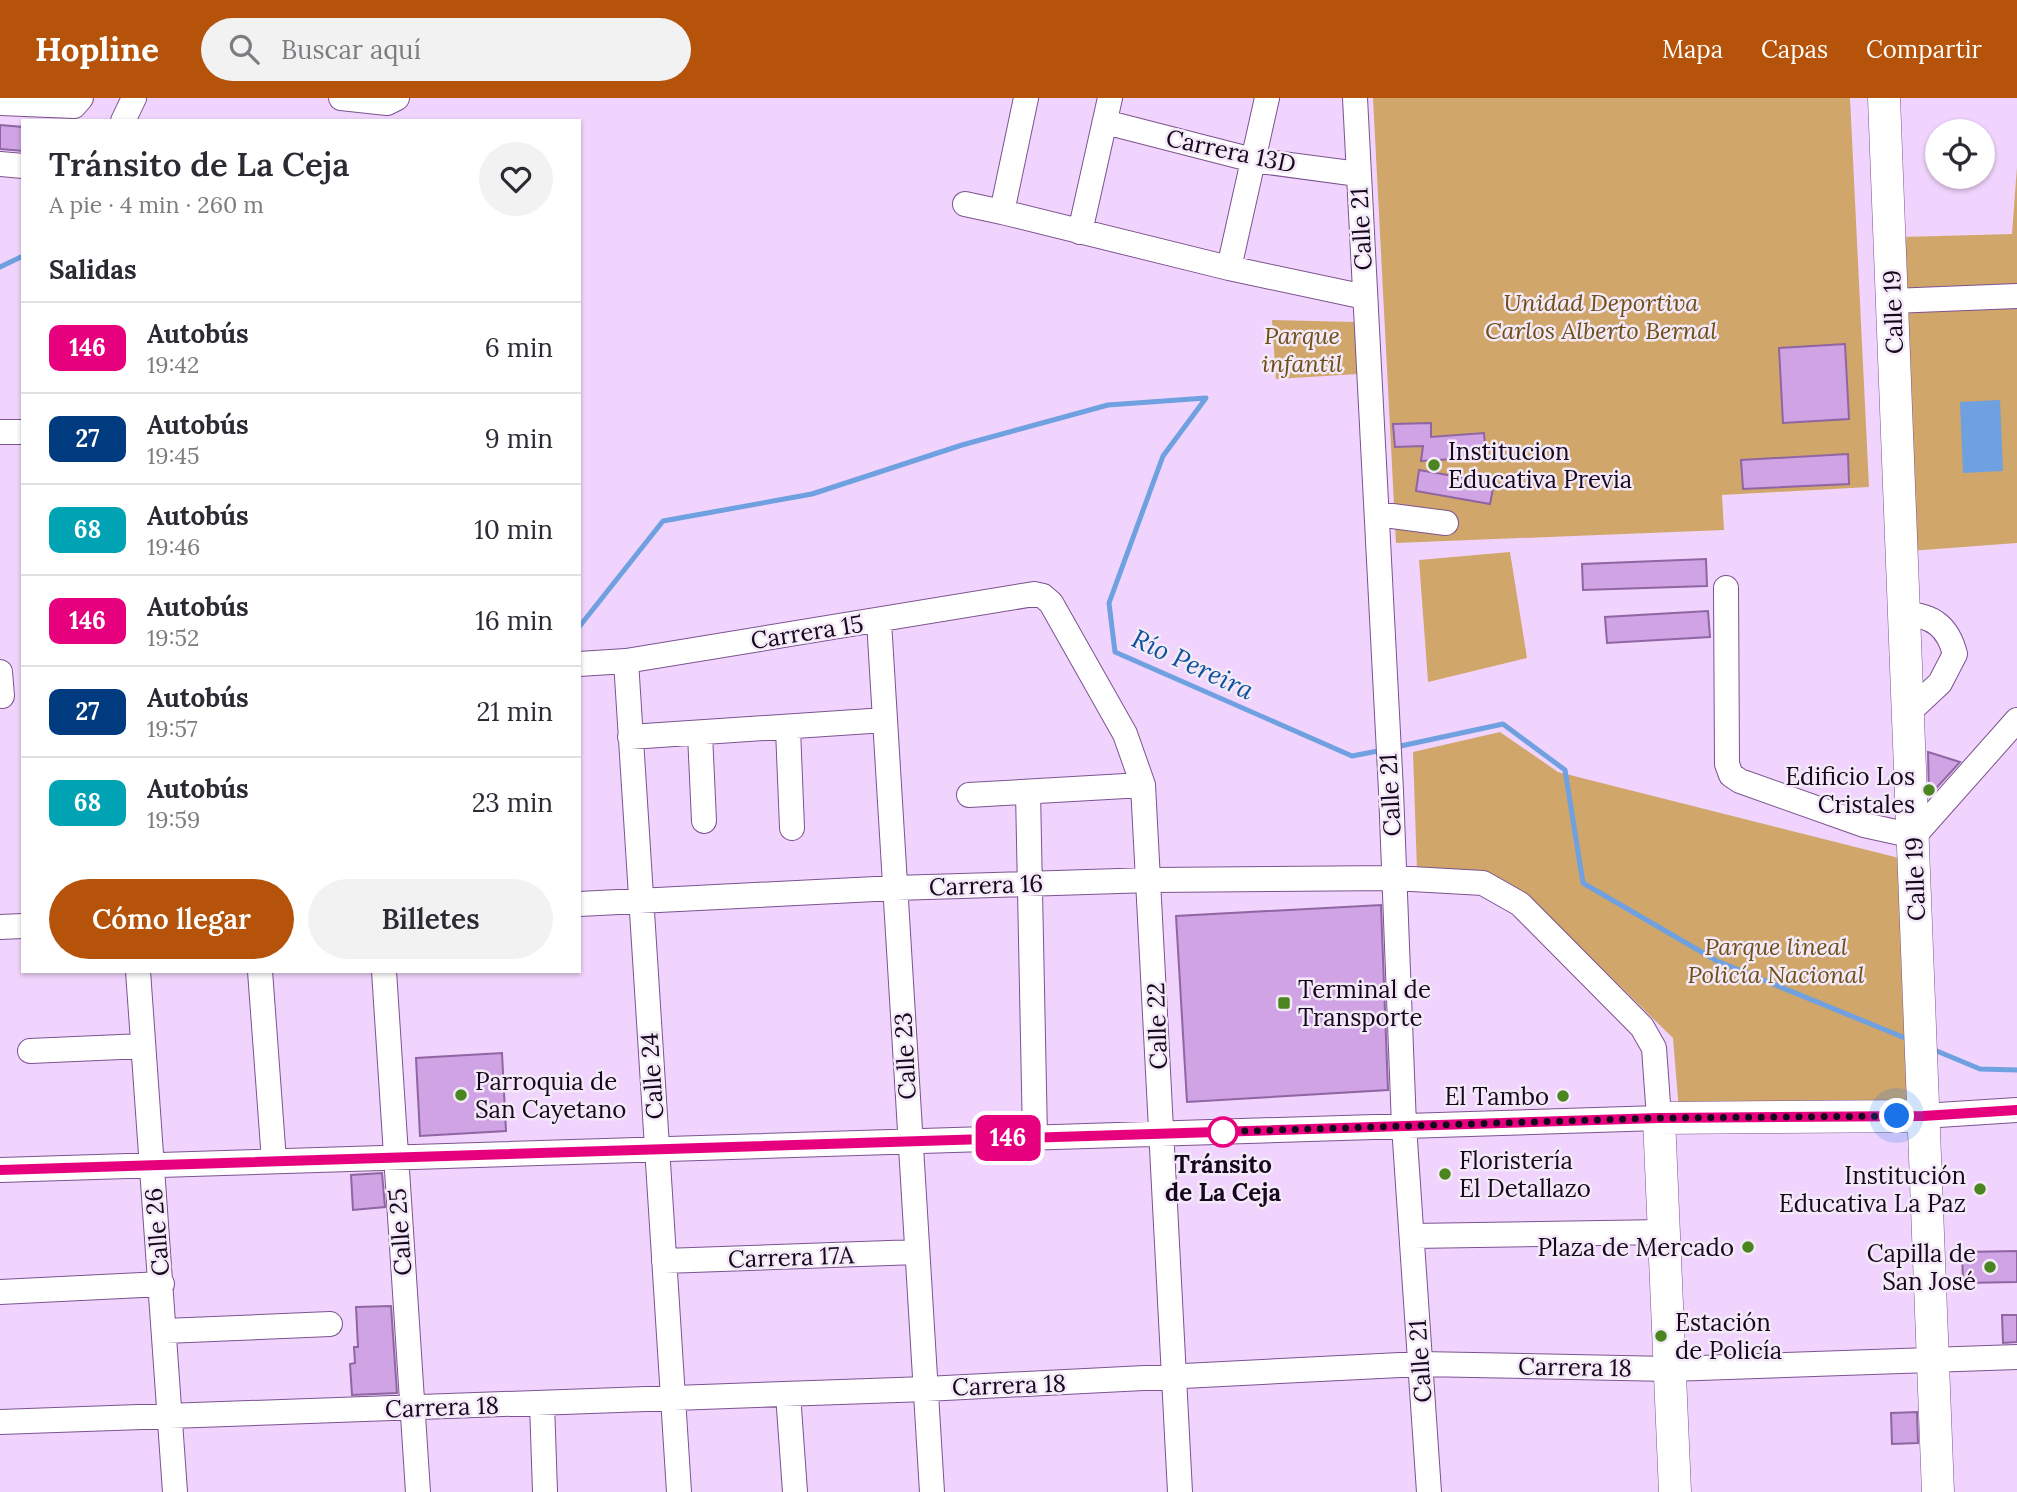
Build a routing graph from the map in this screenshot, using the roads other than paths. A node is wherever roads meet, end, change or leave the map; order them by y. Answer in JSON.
{"nodes":[{"id":1,"x":81,"y":98,"type":"edge"},
{"id":2,"x":134,"y":98,"type":"edge"},
{"id":3,"x":341,"y":98,"type":"edge"},
{"id":4,"x":397,"y":98,"type":"edge"},
{"id":5,"x":1027,"y":98,"type":"edge"},
{"id":6,"x":1267,"y":98,"type":"edge"},
{"id":7,"x":1355,"y":98,"type":"edge"},
{"id":8,"x":1884,"y":98,"type":"edge"},
{"id":9,"x":0,"y":103,"type":"edge"},
{"id":10,"x":1107,"y":110,"type":"edge"},
{"id":11,"x":124,"y":119,"type":"edge"},
{"id":12,"x":1253,"y":160,"type":"junction"},
{"id":13,"x":0,"y":163,"type":"edge"},
{"id":14,"x":21,"y":166,"type":"edge"},
{"id":15,"x":1358,"y":174,"type":"junction"},
{"id":16,"x":965,"y":204,"type":"dead end"},
{"id":17,"x":1002,"y":212,"type":"junction"},
{"id":18,"x":1080,"y":232,"type":"junction"},
{"id":19,"x":1229,"y":268,"type":"junction"},
{"id":20,"x":2017,"y":296,"type":"edge"},
{"id":21,"x":1365,"y":297,"type":"junction"},
{"id":22,"x":1892,"y":301,"type":"junction"},
{"id":23,"x":0,"y":432,"type":"edge"},
{"id":24,"x":21,"y":432,"type":"edge"},
{"id":25,"x":1377,"y":513,"type":"junction"},
{"id":26,"x":1446,"y":523,"type":"dead end"},
{"id":27,"x":1726,"y":587,"type":"dead end"},
{"id":28,"x":1034,"y":594,"type":"joint"},
{"id":29,"x":1905,"y":614,"type":"junction"},
{"id":30,"x":879,"y":621,"type":"junction"},
{"id":31,"x":625,"y":661,"type":"junction"},
{"id":32,"x":581,"y":664,"type":"edge"},
{"id":33,"x":1909,"y":712,"type":"junction"},
{"id":34,"x":885,"y":720,"type":"junction"},
{"id":35,"x":2017,"y":720,"type":"edge"},
{"id":36,"x":788,"y":729,"type":"junction"},
{"id":37,"x":699,"y":734,"type":"junction"},
{"id":38,"x":630,"y":737,"type":"junction"},
{"id":39,"x":1143,"y":785,"type":"junction"},
{"id":40,"x":1028,"y":792,"type":"junction"},
{"id":41,"x":969,"y":795,"type":"dead end"},
{"id":42,"x":704,"y":821,"type":"dead end"},
{"id":43,"x":792,"y":828,"type":"dead end"},
{"id":44,"x":1914,"y":835,"type":"junction"},
{"id":45,"x":1394,"y":878,"type":"junction"},
{"id":46,"x":1151,"y":880,"type":"junction"},
{"id":47,"x":1031,"y":884,"type":"junction"},
{"id":48,"x":895,"y":888,"type":"junction"},
{"id":49,"x":641,"y":901,"type":"junction"},
{"id":50,"x":581,"y":904,"type":"edge"},
{"id":51,"x":21,"y":926,"type":"edge"},
{"id":52,"x":0,"y":927,"type":"edge"},
{"id":53,"x":138,"y":973,"type":"edge"},
{"id":54,"x":260,"y":973,"type":"edge"},
{"id":55,"x":384,"y":973,"type":"edge"},
{"id":56,"x":143,"y":1046,"type":"junction"},
{"id":57,"x":30,"y":1051,"type":"dead end"},
{"id":58,"x":2017,"y":1110,"type":"edge"},
{"id":59,"x":1923,"y":1116,"type":"junction"},
{"id":60,"x":1659,"y":1118,"type":"junction"},
{"id":61,"x":1404,"y":1126,"type":"junction"},
{"id":62,"x":1161,"y":1133,"type":"junction"},
{"id":63,"x":1035,"y":1137,"type":"junction"},
{"id":64,"x":911,"y":1141,"type":"junction"},
{"id":65,"x":657,"y":1149,"type":"junction"},
{"id":66,"x":395,"y":1157,"type":"junction"},
{"id":67,"x":274,"y":1161,"type":"junction"},
{"id":68,"x":151,"y":1165,"type":"junction"},
{"id":69,"x":0,"y":1170,"type":"edge"},
{"id":70,"x":1664,"y":1232,"type":"junction"},
{"id":71,"x":1412,"y":1236,"type":"junction"},
{"id":72,"x":917,"y":1252,"type":"junction"},
{"id":73,"x":664,"y":1261,"type":"junction"},
{"id":74,"x":162,"y":1284,"type":"junction"},
{"id":75,"x":0,"y":1292,"type":"edge"},
{"id":76,"x":330,"y":1324,"type":"dead end"},
{"id":77,"x":165,"y":1331,"type":"junction"},
{"id":78,"x":2017,"y":1357,"type":"edge"},
{"id":79,"x":1933,"y":1359,"type":"junction"},
{"id":80,"x":1420,"y":1364,"type":"junction"},
{"id":81,"x":1670,"y":1369,"type":"junction"},
{"id":82,"x":1174,"y":1378,"type":"junction"},
{"id":83,"x":926,"y":1389,"type":"junction"},
{"id":84,"x":788,"y":1394,"type":"junction"},
{"id":85,"x":673,"y":1398,"type":"junction"},
{"id":86,"x":542,"y":1403,"type":"junction"},
{"id":87,"x":413,"y":1409,"type":"junction"},
{"id":88,"x":170,"y":1416,"type":"junction"},
{"id":89,"x":0,"y":1422,"type":"edge"},
{"id":90,"x":175,"y":1492,"type":"edge"},
{"id":91,"x":418,"y":1492,"type":"edge"},
{"id":92,"x":545,"y":1492,"type":"edge"},
{"id":93,"x":679,"y":1492,"type":"edge"},
{"id":94,"x":795,"y":1492,"type":"edge"},
{"id":95,"x":932,"y":1492,"type":"edge"},
{"id":96,"x":1180,"y":1492,"type":"edge"},
{"id":97,"x":1429,"y":1492,"type":"edge"},
{"id":98,"x":1675,"y":1492,"type":"edge"},
{"id":99,"x":1938,"y":1492,"type":"edge"}],
"edges":[{"from":1,"to":9,"type":"street"},
{"from":2,"to":11,"type":"street"},
{"from":3,"to":4,"type":"street"},
{"from":5,"to":17,"type":"street"},
{"from":6,"to":12,"type":"street"},
{"from":7,"to":15,"type":"street","name":"Calle 21"},
{"from":8,"to":22,"type":"main road","name":"Calle 19"},
{"from":10,"to":12,"type":"street","name":"Carrera 13D"},
{"from":10,"to":18,"type":"street"},
{"from":12,"to":15,"type":"street","name":"Carrera 13D"},
{"from":12,"to":19,"type":"street"},
{"from":13,"to":14,"type":"street"},
{"from":15,"to":21,"type":"street","name":"Calle 21"},
{"from":16,"to":17,"type":"street"},
{"from":17,"to":18,"type":"street"},
{"from":18,"to":19,"type":"street"},
{"from":19,"to":21,"type":"street"},
{"from":20,"to":22,"type":"street"},
{"from":21,"to":25,"type":"street","name":"Calle 21"},
{"from":22,"to":29,"type":"main road","name":"Calle 19"},
{"from":23,"to":24,"type":"street"},
{"from":25,"to":26,"type":"street"},
{"from":25,"to":45,"type":"street","name":"Calle 21"},
{"from":27,"to":44,"type":"street"},
{"from":28,"to":30,"type":"street","name":"Carrera 15"},
{"from":28,"to":39,"type":"street","name":"Calle 22"},
{"from":29,"to":33,"type":"main road","name":"Calle 19"},
{"from":29,"to":33,"type":"street"},
{"from":30,"to":31,"type":"street","name":"Carrera 15"},
{"from":30,"to":34,"type":"street","name":"Calle 23"},
{"from":31,"to":32,"type":"street","name":"Carrera 15"},
{"from":31,"to":38,"type":"street","name":"Calle 24"},
{"from":33,"to":44,"type":"main road","name":"Calle 19"},
{"from":34,"to":36,"type":"street"},
{"from":34,"to":48,"type":"street","name":"Calle 23"},
{"from":35,"to":44,"type":"street"},
{"from":36,"to":37,"type":"street"},
{"from":36,"to":43,"type":"street"},
{"from":37,"to":38,"type":"street"},
{"from":37,"to":42,"type":"street"},
{"from":38,"to":49,"type":"street","name":"Calle 24"},
{"from":39,"to":40,"type":"street"},
{"from":39,"to":46,"type":"street","name":"Calle 22"},
{"from":40,"to":41,"type":"street"},
{"from":40,"to":47,"type":"street"},
{"from":44,"to":59,"type":"main road","name":"Calle 19"},
{"from":45,"to":46,"type":"street","name":"Carrera 16"},
{"from":45,"to":60,"type":"street","name":"Carrera 16"},
{"from":45,"to":61,"type":"street","name":"Calle 21"},
{"from":46,"to":47,"type":"street","name":"Carrera 16"},
{"from":46,"to":62,"type":"street","name":"Calle 22"},
{"from":47,"to":48,"type":"street","name":"Carrera 16"},
{"from":47,"to":63,"type":"street"},
{"from":48,"to":49,"type":"street","name":"Carrera 16"},
{"from":48,"to":64,"type":"street","name":"Calle 23"},
{"from":49,"to":50,"type":"street","name":"Carrera 16"},
{"from":49,"to":65,"type":"street","name":"Calle 24"},
{"from":51,"to":52,"type":"street"},
{"from":53,"to":56,"type":"street","name":"Calle 26"},
{"from":54,"to":67,"type":"street"},
{"from":55,"to":66,"type":"street","name":"Calle 25"},
{"from":56,"to":57,"type":"street"},
{"from":56,"to":68,"type":"street","name":"Calle 26"},
{"from":58,"to":59,"type":"street"},
{"from":59,"to":60,"type":"main road"},
{"from":59,"to":79,"type":"main road","name":"Calle 19"},
{"from":60,"to":61,"type":"street"},
{"from":60,"to":70,"type":"main road"},
{"from":61,"to":62,"type":"street"},
{"from":61,"to":71,"type":"street","name":"Calle 21"},
{"from":62,"to":63,"type":"street"},
{"from":62,"to":82,"type":"street","name":"Calle 22"},
{"from":63,"to":64,"type":"street"},
{"from":64,"to":65,"type":"street"},
{"from":64,"to":72,"type":"street","name":"Calle 23"},
{"from":65,"to":66,"type":"street"},
{"from":65,"to":73,"type":"street","name":"Calle 24"},
{"from":66,"to":67,"type":"street"},
{"from":66,"to":87,"type":"street","name":"Calle 25"},
{"from":67,"to":68,"type":"street"},
{"from":68,"to":69,"type":"street"},
{"from":68,"to":74,"type":"street","name":"Calle 26"},
{"from":70,"to":71,"type":"street"},
{"from":70,"to":81,"type":"main road"},
{"from":71,"to":80,"type":"street","name":"Calle 21"},
{"from":72,"to":73,"type":"street","name":"Carrera 17A"},
{"from":72,"to":83,"type":"street","name":"Calle 23"},
{"from":73,"to":85,"type":"street","name":"Calle 24"},
{"from":74,"to":75,"type":"street"},
{"from":74,"to":77,"type":"street","name":"Calle 26"},
{"from":76,"to":77,"type":"street"},
{"from":77,"to":88,"type":"street","name":"Calle 26"},
{"from":78,"to":79,"type":"street","name":"Carrera 18"},
{"from":79,"to":81,"type":"street","name":"Carrera 18"},
{"from":79,"to":99,"type":"main road","name":"Calle 19"},
{"from":80,"to":81,"type":"street","name":"Carrera 18"},
{"from":80,"to":82,"type":"street","name":"Carrera 18"},
{"from":80,"to":97,"type":"street","name":"Calle 21"},
{"from":81,"to":98,"type":"main road"},
{"from":82,"to":83,"type":"street","name":"Carrera 18"},
{"from":82,"to":96,"type":"street","name":"Calle 22"},
{"from":83,"to":84,"type":"street","name":"Carrera 18"},
{"from":83,"to":95,"type":"street","name":"Calle 23"},
{"from":84,"to":85,"type":"street","name":"Carrera 18"},
{"from":84,"to":94,"type":"street"},
{"from":85,"to":86,"type":"street","name":"Carrera 18"},
{"from":85,"to":93,"type":"street","name":"Calle 24"},
{"from":86,"to":87,"type":"street","name":"Carrera 18"},
{"from":86,"to":92,"type":"street"},
{"from":87,"to":88,"type":"street","name":"Carrera 18"},
{"from":87,"to":91,"type":"street","name":"Calle 25"},
{"from":88,"to":89,"type":"street","name":"Carrera 18"},
{"from":88,"to":90,"type":"street","name":"Calle 26"}]}
